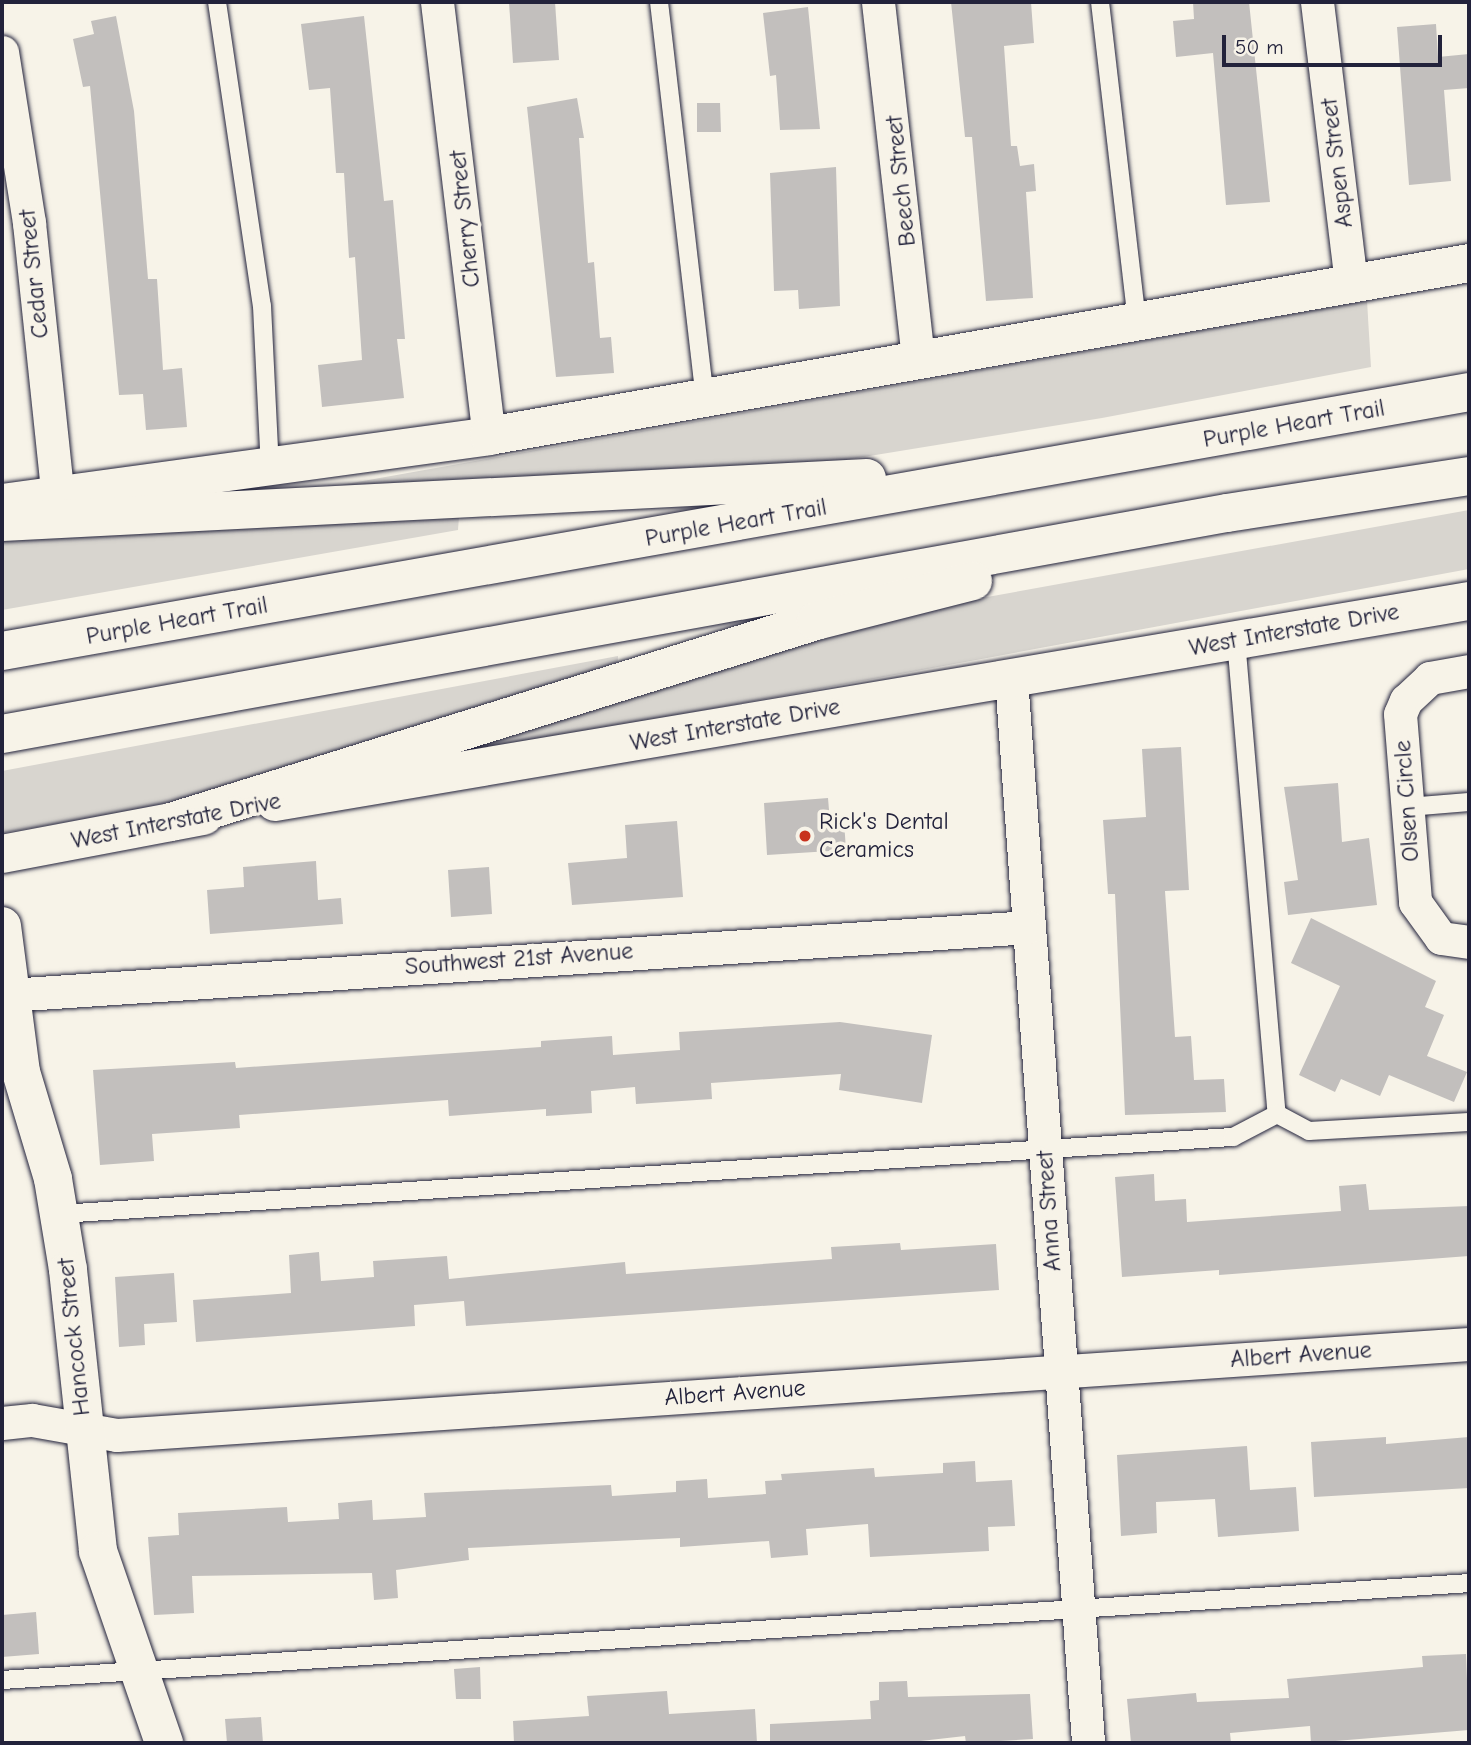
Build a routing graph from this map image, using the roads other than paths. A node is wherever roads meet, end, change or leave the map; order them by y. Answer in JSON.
{"nodes":[{"id":1,"x":217,"y":2,"type":"edge"},
{"id":2,"x":437,"y":2,"type":"edge"},
{"id":3,"x":659,"y":2,"type":"edge"},
{"id":4,"x":878,"y":2,"type":"edge"},
{"id":5,"x":1100,"y":2,"type":"edge"},
{"id":6,"x":1317,"y":2,"type":"edge"},
{"id":7,"x":2,"y":52,"type":"edge"},
{"id":8,"x":1469,"y":263,"type":"edge"},
{"id":9,"x":1351,"y":283,"type":"junction"},
{"id":10,"x":1137,"y":321,"type":"junction"},
{"id":11,"x":918,"y":361,"type":"junction"},
{"id":12,"x":1469,"y":392,"type":"edge"},
{"id":13,"x":705,"y":399,"type":"junction"},
{"id":14,"x":489,"y":436,"type":"junction"},
{"id":15,"x":1054,"y":467,"type":"junction"},
{"id":16,"x":270,"y":468,"type":"junction"},
{"id":17,"x":1469,"y":477,"type":"edge"},
{"id":18,"x":58,"y":498,"type":"junction"},
{"id":19,"x":2,"y":503,"type":"edge"},
{"id":20,"x":1227,"y":513,"type":"junction"},
{"id":21,"x":2,"y":522,"type":"edge"},
{"id":22,"x":1469,"y":601,"type":"edge"},
{"id":23,"x":1236,"y":640,"type":"junction"},
{"id":24,"x":2,"y":651,"type":"edge"},
{"id":25,"x":1469,"y":671,"type":"edge"},
{"id":26,"x":1011,"y":678,"type":"junction"},
{"id":27,"x":2,"y":734,"type":"edge"},
{"id":28,"x":1469,"y":802,"type":"edge"},
{"id":29,"x":1408,"y":807,"type":"junction"},
{"id":30,"x":171,"y":822,"type":"junction"},
{"id":31,"x":2,"y":854,"type":"edge"},
{"id":32,"x":2,"y":926,"type":"edge"},
{"id":33,"x":1029,"y":927,"type":"junction"},
{"id":34,"x":1469,"y":942,"type":"edge"},
{"id":35,"x":9,"y":995,"type":"junction"},
{"id":36,"x":1277,"y":1115,"type":"junction"},
{"id":37,"x":1469,"y":1122,"type":"edge"},
{"id":38,"x":1045,"y":1151,"type":"junction"},
{"id":39,"x":60,"y":1214,"type":"junction"},
{"id":40,"x":1469,"y":1344,"type":"edge"},
{"id":41,"x":1061,"y":1371,"type":"junction"},
{"id":42,"x":2,"y":1423,"type":"edge"},
{"id":43,"x":83,"y":1429,"type":"junction"},
{"id":44,"x":1469,"y":1583,"type":"edge"},
{"id":45,"x":1078,"y":1610,"type":"junction"},
{"id":46,"x":136,"y":1669,"type":"junction"},
{"id":47,"x":2,"y":1680,"type":"edge"},
{"id":48,"x":164,"y":1743,"type":"edge"},
{"id":49,"x":1088,"y":1743,"type":"edge"}],
"edges":[{"from":1,"to":16,"type":"lane"},
{"from":2,"to":14,"type":"street","name":"Cherry Street"},
{"from":3,"to":13,"type":"lane"},
{"from":4,"to":11,"type":"street","name":"Beech Street"},
{"from":5,"to":10,"type":"lane"},
{"from":6,"to":9,"type":"street","name":"Aspen Street"},
{"from":7,"to":18,"type":"street","name":"Cedar Street"},
{"from":8,"to":9,"type":"main road"},
{"from":9,"to":10,"type":"main road"},
{"from":10,"to":11,"type":"main road"},
{"from":11,"to":13,"type":"main road"},
{"from":12,"to":15,"type":"main road","name":"Purple Heart Trail"},
{"from":13,"to":14,"type":"main road"},
{"from":14,"to":16,"type":"main road"},
{"from":15,"to":21,"type":"main road"},
{"from":15,"to":24,"type":"main road","name":"Purple Heart Trail"},
{"from":16,"to":18,"type":"main road"},
{"from":17,"to":20,"type":"main road"},
{"from":18,"to":19,"type":"main road"},
{"from":20,"to":27,"type":"main road"},
{"from":20,"to":30,"type":"main road"},
{"from":22,"to":23,"type":"main road","name":"West Interstate Drive"},
{"from":23,"to":26,"type":"main road","name":"West Interstate Drive"},
{"from":23,"to":36,"type":"lane"},
{"from":25,"to":29,"type":"street","name":"Olsen Circle"},
{"from":26,"to":30,"type":"main road","name":"West Interstate Drive"},
{"from":26,"to":33,"type":"street","name":"Anna Street"},
{"from":28,"to":29,"type":"lane"},
{"from":29,"to":34,"type":"street","name":"Olsen Circle"},
{"from":30,"to":31,"type":"main road","name":"West Interstate Drive"},
{"from":32,"to":35,"type":"main road","name":"Hancock Street"},
{"from":33,"to":35,"type":"street","name":"Southwest 21st Avenue"},
{"from":33,"to":38,"type":"street","name":"Anna Street"},
{"from":35,"to":39,"type":"main road","name":"Hancock Street"},
{"from":36,"to":37,"type":"lane"},
{"from":36,"to":38,"type":"lane"},
{"from":38,"to":39,"type":"lane"},
{"from":38,"to":41,"type":"street","name":"Anna Street"},
{"from":39,"to":43,"type":"main road","name":"Hancock Street"},
{"from":40,"to":41,"type":"street","name":"Albert Avenue"},
{"from":41,"to":43,"type":"street","name":"Albert Avenue"},
{"from":41,"to":45,"type":"street","name":"Anna Street"},
{"from":42,"to":43,"type":"street","name":"Albert Avenue"},
{"from":43,"to":46,"type":"main road","name":"Hancock Street"},
{"from":44,"to":45,"type":"lane"},
{"from":45,"to":46,"type":"lane"},
{"from":45,"to":49,"type":"street","name":"Anna Street"},
{"from":46,"to":47,"type":"lane"},
{"from":46,"to":48,"type":"main road","name":"Hancock Street"}]}
